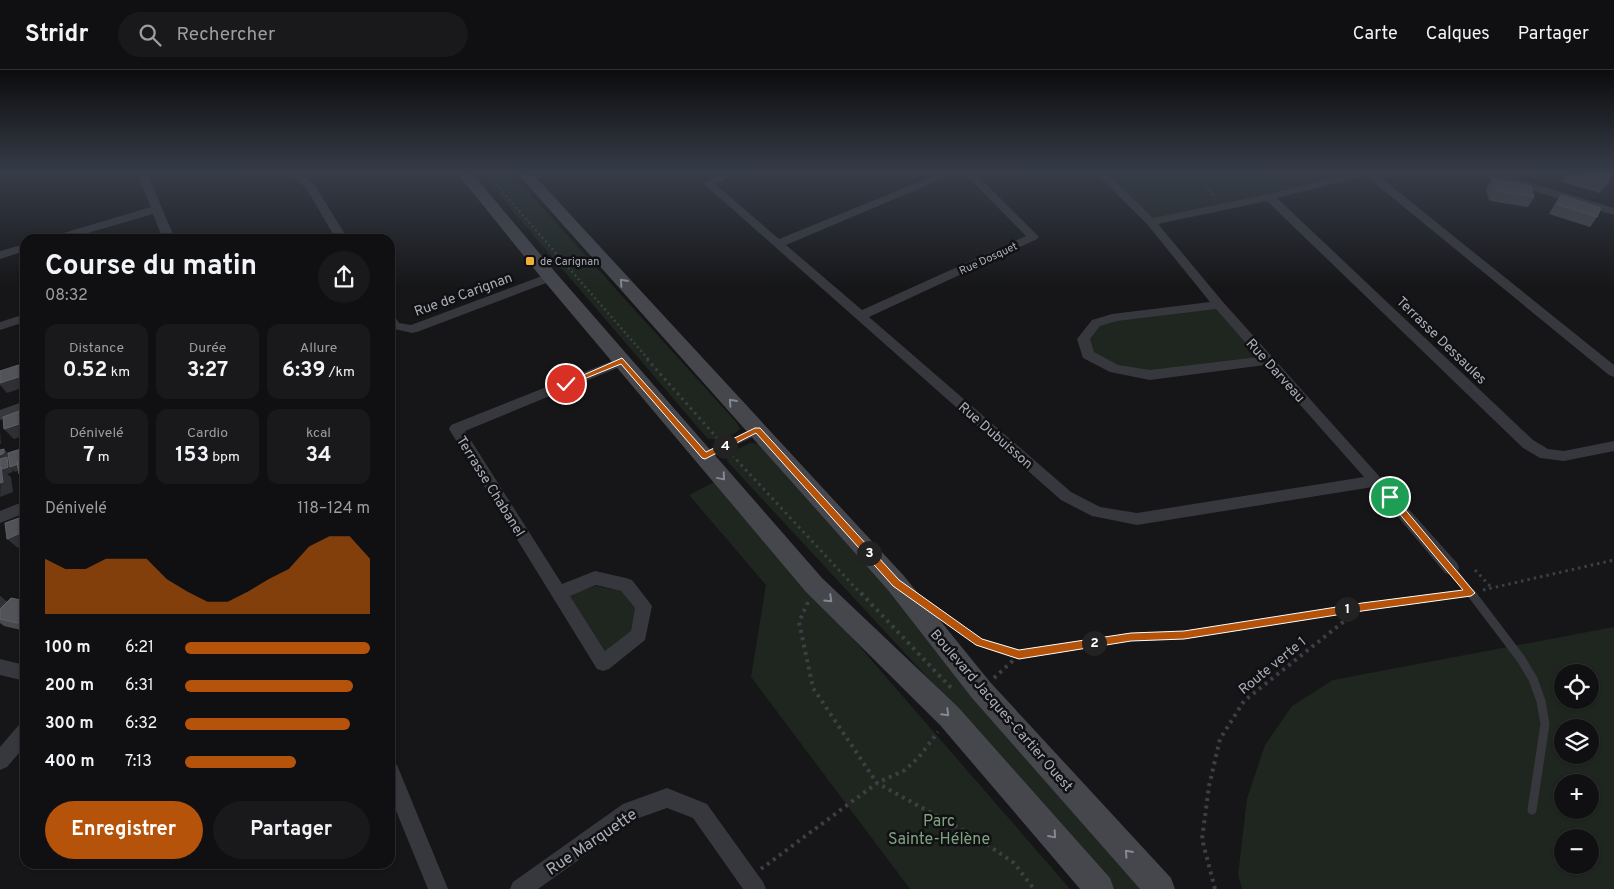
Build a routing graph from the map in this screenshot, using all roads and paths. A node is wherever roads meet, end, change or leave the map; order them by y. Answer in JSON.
{"nodes":[{"id":1,"x":149,"y":211,"type":"edge"},
{"id":2,"x":158,"y":211,"type":"edge"},
{"id":3,"x":325,"y":211,"type":"edge"},
{"id":4,"x":496,"y":211,"type":"edge"},
{"id":5,"x":559,"y":211,"type":"edge"},
{"id":6,"x":741,"y":211,"type":"edge"},
{"id":7,"x":857,"y":211,"type":"edge"},
{"id":8,"x":1008,"y":211,"type":"edge"},
{"id":9,"x":1140,"y":211,"type":"edge"},
{"id":10,"x":1202,"y":211,"type":"edge"},
{"id":11,"x":1284,"y":211,"type":"edge"},
{"id":12,"x":1414,"y":211,"type":"edge"},
{"id":13,"x":1151,"y":222,"type":"junction"},
{"id":14,"x":71,"y":234,"type":"edge"},
{"id":15,"x":167,"y":234,"type":"edge"},
{"id":16,"x":339,"y":234,"type":"edge"},
{"id":17,"x":777,"y":244,"type":"junction"},
{"id":18,"x":20,"y":248,"type":"edge"},
{"id":19,"x":0,"y":254,"type":"edge"},
{"id":20,"x":550,"y":277,"type":"junction"},
{"id":21,"x":1219,"y":306,"type":"junction"},
{"id":22,"x":860,"y":316,"type":"junction"},
{"id":23,"x":20,"y":320,"type":"edge"},
{"id":24,"x":0,"y":326,"type":"edge"},
{"id":25,"x":395,"y":326,"type":"edge"},
{"id":26,"x":1267,"y":360,"type":"junction"},
{"id":27,"x":622,"y":361,"type":"junction"},
{"id":28,"x":1614,"y":372,"type":"edge"},
{"id":29,"x":20,"y":408,"type":"edge"},
{"id":30,"x":0,"y":415,"type":"edge"},
{"id":31,"x":758,"y":430,"type":"junction"},
{"id":32,"x":1614,"y":446,"type":"edge"},
{"id":33,"x":705,"y":456,"type":"junction"},
{"id":34,"x":1376,"y":481,"type":"junction"},
{"id":35,"x":20,"y":509,"type":"edge"},
{"id":36,"x":0,"y":517,"type":"edge"},
{"id":37,"x":1614,"y":560,"type":"edge"},
{"id":38,"x":1451,"y":568,"type":"joint"},
{"id":39,"x":1474,"y":570,"type":"dead end"},
{"id":40,"x":814,"y":585,"type":"junction"},
{"id":41,"x":1492,"y":588,"type":"junction"},
{"id":42,"x":558,"y":593,"type":"junction"},
{"id":43,"x":1471,"y":593,"type":"junction"},
{"id":44,"x":1362,"y":607,"type":"junction"},
{"id":45,"x":949,"y":620,"type":"dead end"},
{"id":46,"x":0,"y":667,"type":"edge"},
{"id":47,"x":20,"y":672,"type":"edge"},
{"id":48,"x":20,"y":738,"type":"edge"},
{"id":49,"x":0,"y":761,"type":"edge"},
{"id":50,"x":877,"y":783,"type":"junction"},
{"id":51,"x":395,"y":784,"type":"edge"},
{"id":52,"x":1532,"y":810,"type":"dead end"},
{"id":53,"x":752,"y":884,"type":"edge"},
{"id":54,"x":438,"y":889,"type":"edge"},
{"id":55,"x":520,"y":889,"type":"edge"},
{"id":56,"x":1034,"y":889,"type":"edge"},
{"id":57,"x":1099,"y":889,"type":"edge"},
{"id":58,"x":1160,"y":889,"type":"edge"},
{"id":59,"x":1215,"y":889,"type":"edge"}],
"edges":[{"from":1,"to":14,"type":"street"},
{"from":2,"to":15,"type":"street"},
{"from":3,"to":16,"type":"street"},
{"from":4,"to":20,"type":"main road"},
{"from":31,"to":5,"type":"main road","name":"Boulevard Jacques-Cartier Ouest","one_way":true},
{"from":6,"to":17,"type":"street","name":"Rue Dubuisson"},
{"from":7,"to":17,"type":"street"},
{"from":8,"to":22,"type":"street","name":"Rue Dosquet"},
{"from":9,"to":13,"type":"street","name":"Rue Darveau"},
{"from":10,"to":13,"type":"street"},
{"from":11,"to":32,"type":"street","name":"Terrasse Dessaules"},
{"from":12,"to":28,"type":"street"},
{"from":13,"to":21,"type":"street","name":"Rue Darveau"},
{"from":17,"to":22,"type":"street","name":"Rue Dubuisson"},
{"from":18,"to":19,"type":"street"},
{"from":20,"to":25,"type":"street","name":"Rue de Carignan"},
{"from":20,"to":27,"type":"main road"},
{"from":21,"to":26,"type":"street","name":"Rue Darveau"},
{"from":21,"to":26,"type":"street"},
{"from":22,"to":34,"type":"street","name":"Rue Dubuisson"},
{"from":23,"to":24,"type":"street"},
{"from":26,"to":34,"type":"street","name":"Rue Darveau"},
{"from":27,"to":33,"type":"main road"},
{"from":27,"to":42,"type":"street","name":"Terrasse Chabanel"},
{"from":29,"to":30,"type":"street"},
{"from":31,"to":33,"type":"lane"},
{"from":58,"to":31,"type":"main road","name":"Boulevard Jacques-Cartier Ouest","one_way":true},
{"from":33,"to":40,"type":"main road","one_way":true},
{"from":34,"to":38,"type":"street","name":"Rue Darveau"},
{"from":35,"to":36,"type":"street"},
{"from":37,"to":41,"type":"path"},
{"from":38,"to":43,"type":"lane"},
{"from":39,"to":41,"type":"path"},
{"from":40,"to":50,"type":"path"},
{"from":40,"to":57,"type":"main road","one_way":true},
{"from":41,"to":43,"type":"path"},
{"from":42,"to":42,"type":"street","name":"Terrasse Chabanel"},
{"from":43,"to":44,"type":"path"},
{"from":43,"to":52,"type":"lane"},
{"from":44,"to":45,"type":"path"},
{"from":44,"to":59,"type":"path","name":"Route verte 1"},
{"from":46,"to":47,"type":"street"},
{"from":48,"to":49,"type":"street"},
{"from":50,"to":53,"type":"path"},
{"from":50,"to":56,"type":"path"},
{"from":51,"to":54,"type":"street"},
{"from":53,"to":55,"type":"street","name":"Rue Marquette"}]}
